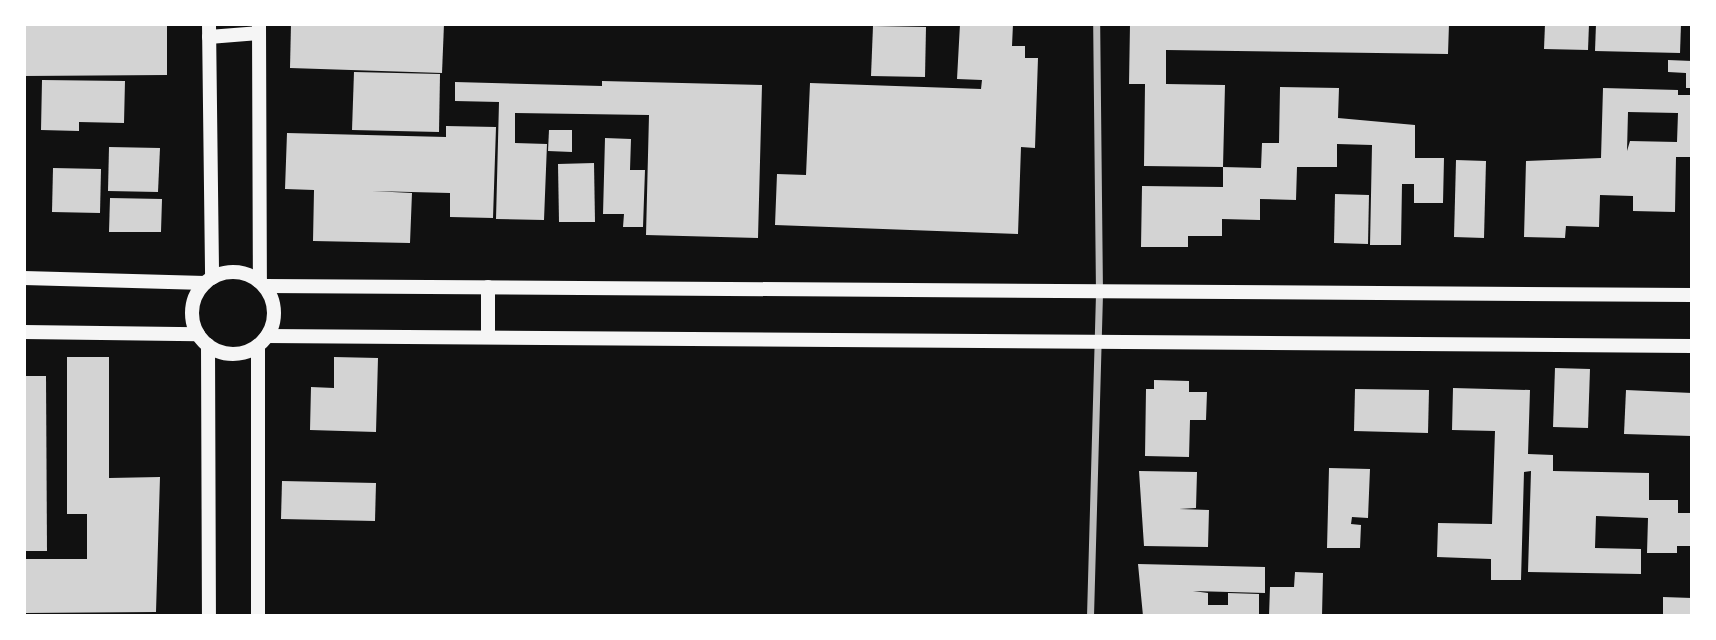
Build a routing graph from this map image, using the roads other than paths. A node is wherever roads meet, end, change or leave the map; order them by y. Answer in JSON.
{"nodes":[{"id":1,"x":1096,"y":24,"type":"edge"},
{"id":2,"x":259,"y":29,"type":"edge"},
{"id":3,"x":209,"y":31,"type":"edge"},
{"id":4,"x":24,"y":278,"type":"edge"},
{"id":5,"x":208,"y":280,"type":"junction"},
{"id":6,"x":262,"y":284,"type":"junction"},
{"id":7,"x":488,"y":287,"type":"junction"},
{"id":8,"x":1099,"y":294,"type":"junction"},
{"id":9,"x":1692,"y":295,"type":"edge"},
{"id":10,"x":24,"y":332,"type":"edge"},
{"id":11,"x":198,"y":334,"type":"junction"},
{"id":12,"x":488,"y":337,"type":"junction"},
{"id":13,"x":262,"y":341,"type":"junction"},
{"id":14,"x":1096,"y":344,"type":"junction"},
{"id":15,"x":208,"y":345,"type":"junction"},
{"id":16,"x":1692,"y":346,"type":"edge"},
{"id":17,"x":209,"y":615,"type":"edge"},
{"id":18,"x":258,"y":615,"type":"edge"},
{"id":19,"x":1090,"y":615,"type":"edge"}],
"edges":[{"from":1,"to":8,"type":"street"},
{"from":2,"to":3,"type":"main road"},
{"from":2,"to":6,"type":"main road"},
{"from":3,"to":5,"type":"main road"},
{"from":4,"to":5,"type":"main road"},
{"from":5,"to":6,"type":"main road"},
{"from":5,"to":11,"type":"main road"},
{"from":6,"to":7,"type":"main road"},
{"from":6,"to":13,"type":"main road"},
{"from":7,"to":8,"type":"main road"},
{"from":7,"to":12,"type":"main road"},
{"from":8,"to":9,"type":"main road"},
{"from":8,"to":14,"type":"street"},
{"from":10,"to":11,"type":"main road"},
{"from":11,"to":15,"type":"main road"},
{"from":12,"to":13,"type":"main road"},
{"from":12,"to":14,"type":"main road"},
{"from":13,"to":15,"type":"main road"},
{"from":13,"to":18,"type":"main road"},
{"from":14,"to":16,"type":"main road"},
{"from":14,"to":19,"type":"street"},
{"from":15,"to":17,"type":"main road"}]}
